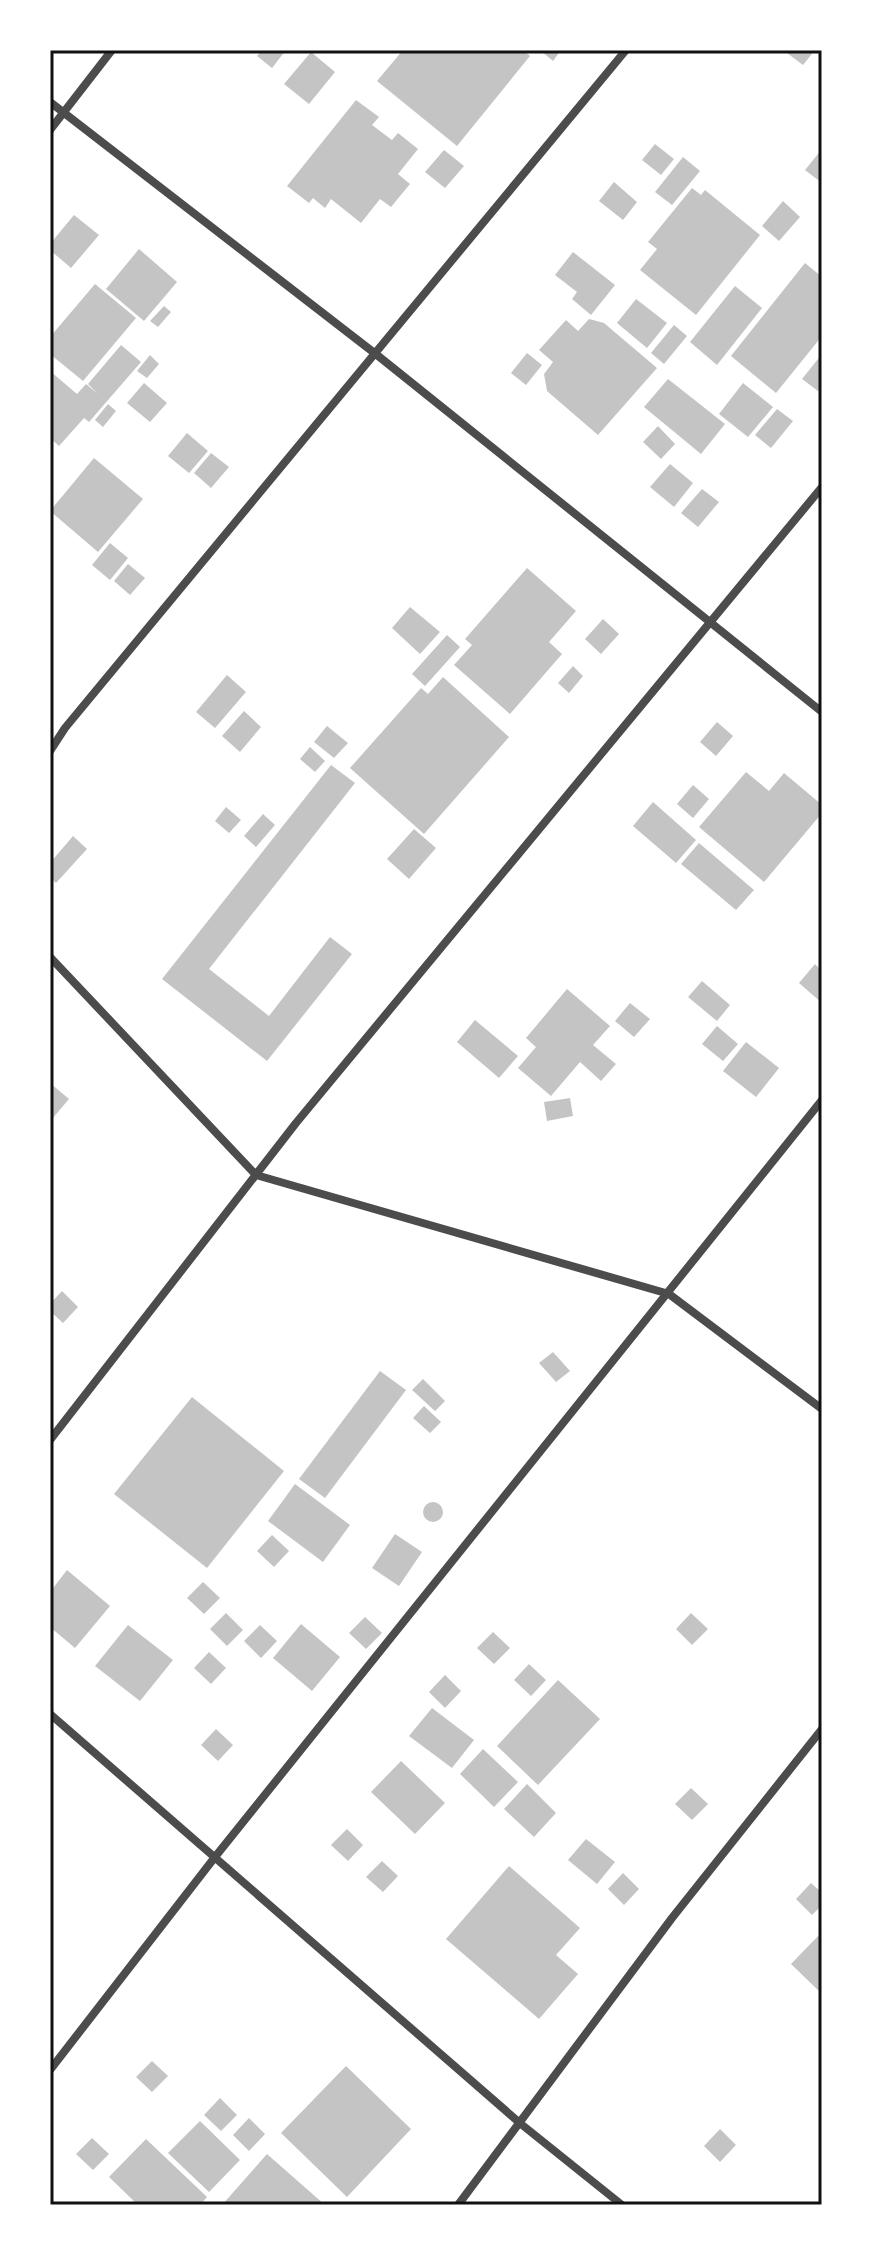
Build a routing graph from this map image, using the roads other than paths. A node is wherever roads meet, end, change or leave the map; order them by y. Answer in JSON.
{"nodes":[{"id":1,"x":112,"y":50,"type":"edge"},
{"id":2,"x":626,"y":50,"type":"edge"},
{"id":3,"x":50,"y":102,"type":"edge"},
{"id":4,"x":64,"y":113,"type":"junction"},
{"id":5,"x":50,"y":130,"type":"edge"},
{"id":6,"x":377,"y":355,"type":"junction"},
{"id":7,"x":822,"y":487,"type":"edge"},
{"id":8,"x":712,"y":624,"type":"junction"},
{"id":9,"x":822,"y":712,"type":"edge"},
{"id":10,"x":50,"y":751,"type":"edge"},
{"id":11,"x":50,"y":957,"type":"edge"},
{"id":12,"x":822,"y":1100,"type":"edge"},
{"id":13,"x":256,"y":1175,"type":"junction"},
{"id":14,"x":669,"y":1294,"type":"junction"},
{"id":15,"x":822,"y":1409,"type":"edge"},
{"id":16,"x":50,"y":1440,"type":"edge"},
{"id":17,"x":50,"y":1714,"type":"edge"},
{"id":18,"x":821,"y":1731,"type":"edge"},
{"id":19,"x":215,"y":1857,"type":"junction"},
{"id":20,"x":50,"y":2070,"type":"edge"},
{"id":21,"x":521,"y":2124,"type":"junction"},
{"id":22,"x":458,"y":2205,"type":"edge"},
{"id":23,"x":622,"y":2205,"type":"edge"}],
"edges":[{"from":1,"to":4,"type":"street"},
{"from":2,"to":6,"type":"street"},
{"from":3,"to":4,"type":"street"},
{"from":4,"to":5,"type":"street"},
{"from":4,"to":6,"type":"street"},
{"from":6,"to":8,"type":"street"},
{"from":6,"to":10,"type":"street"},
{"from":7,"to":8,"type":"street"},
{"from":8,"to":9,"type":"street"},
{"from":8,"to":13,"type":"street"},
{"from":11,"to":13,"type":"street"},
{"from":12,"to":14,"type":"street"},
{"from":13,"to":14,"type":"street"},
{"from":13,"to":16,"type":"street"},
{"from":14,"to":15,"type":"street"},
{"from":14,"to":19,"type":"street"},
{"from":17,"to":19,"type":"street"},
{"from":18,"to":21,"type":"street"},
{"from":19,"to":20,"type":"street"},
{"from":19,"to":21,"type":"street"},
{"from":21,"to":22,"type":"street"},
{"from":21,"to":23,"type":"street"}]}
